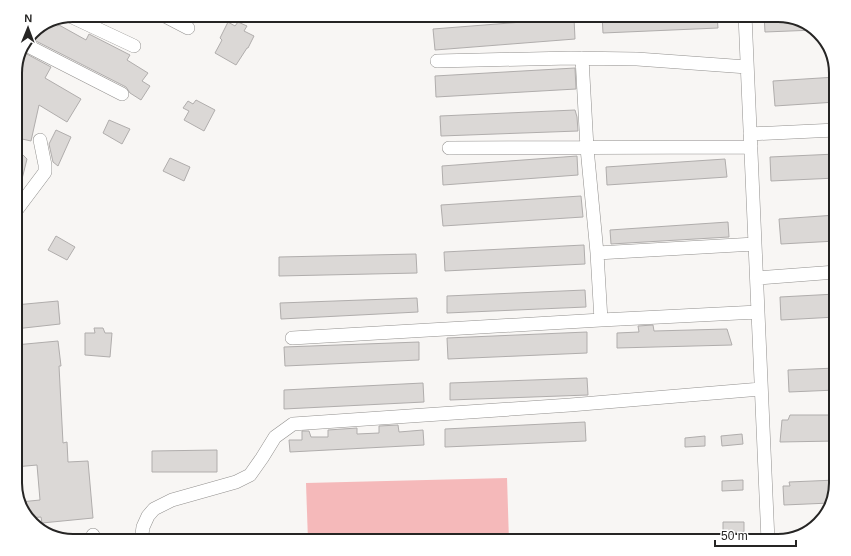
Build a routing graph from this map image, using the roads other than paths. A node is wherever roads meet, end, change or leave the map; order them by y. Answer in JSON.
{"nodes":[{"id":1,"x":83,"y":22,"type":"edge"},
{"id":2,"x":176,"y":22,"type":"edge"},
{"id":3,"x":745,"y":22,"type":"edge"},
{"id":4,"x":188,"y":28,"type":"dead end"},
{"id":5,"x":134,"y":46,"type":"dead end"},
{"id":6,"x":32,"y":48,"type":"edge"},
{"id":7,"x":582,"y":58,"type":"junction"},
{"id":8,"x":437,"y":61,"type":"dead end"},
{"id":9,"x":747,"y":67,"type":"junction"},
{"id":10,"x":122,"y":94,"type":"dead end"},
{"id":11,"x":829,"y":130,"type":"edge"},
{"id":12,"x":750,"y":134,"type":"junction"},
{"id":13,"x":40,"y":140,"type":"dead end"},
{"id":14,"x":751,"y":147,"type":"junction"},
{"id":15,"x":449,"y":148,"type":"dead end"},
{"id":16,"x":587,"y":148,"type":"junction"},
{"id":17,"x":22,"y":203,"type":"edge"},
{"id":18,"x":755,"y":244,"type":"junction"},
{"id":19,"x":597,"y":253,"type":"junction"},
{"id":20,"x":829,"y":273,"type":"edge"},
{"id":21,"x":757,"y":278,"type":"junction"},
{"id":22,"x":758,"y":312,"type":"junction"},
{"id":23,"x":601,"y":320,"type":"junction"},
{"id":24,"x":292,"y":338,"type":"dead end"},
{"id":25,"x":762,"y":389,"type":"junction"},
{"id":26,"x":142,"y":534,"type":"edge"},
{"id":27,"x":768,"y":534,"type":"edge"}],
"edges":[{"from":1,"to":5,"type":"street"},
{"from":2,"to":4,"type":"street"},
{"from":3,"to":9,"type":"street"},
{"from":6,"to":10,"type":"street"},
{"from":7,"to":8,"type":"street"},
{"from":7,"to":9,"type":"street"},
{"from":7,"to":16,"type":"street"},
{"from":9,"to":12,"type":"street"},
{"from":11,"to":12,"type":"street"},
{"from":12,"to":14,"type":"street"},
{"from":13,"to":17,"type":"street"},
{"from":14,"to":16,"type":"street"},
{"from":14,"to":18,"type":"street"},
{"from":15,"to":16,"type":"street"},
{"from":16,"to":19,"type":"street"},
{"from":18,"to":19,"type":"street"},
{"from":18,"to":21,"type":"street"},
{"from":19,"to":23,"type":"street"},
{"from":20,"to":21,"type":"street"},
{"from":21,"to":22,"type":"street"},
{"from":22,"to":23,"type":"street"},
{"from":22,"to":25,"type":"street"},
{"from":23,"to":24,"type":"street"},
{"from":25,"to":26,"type":"street"},
{"from":25,"to":27,"type":"street"}]}
